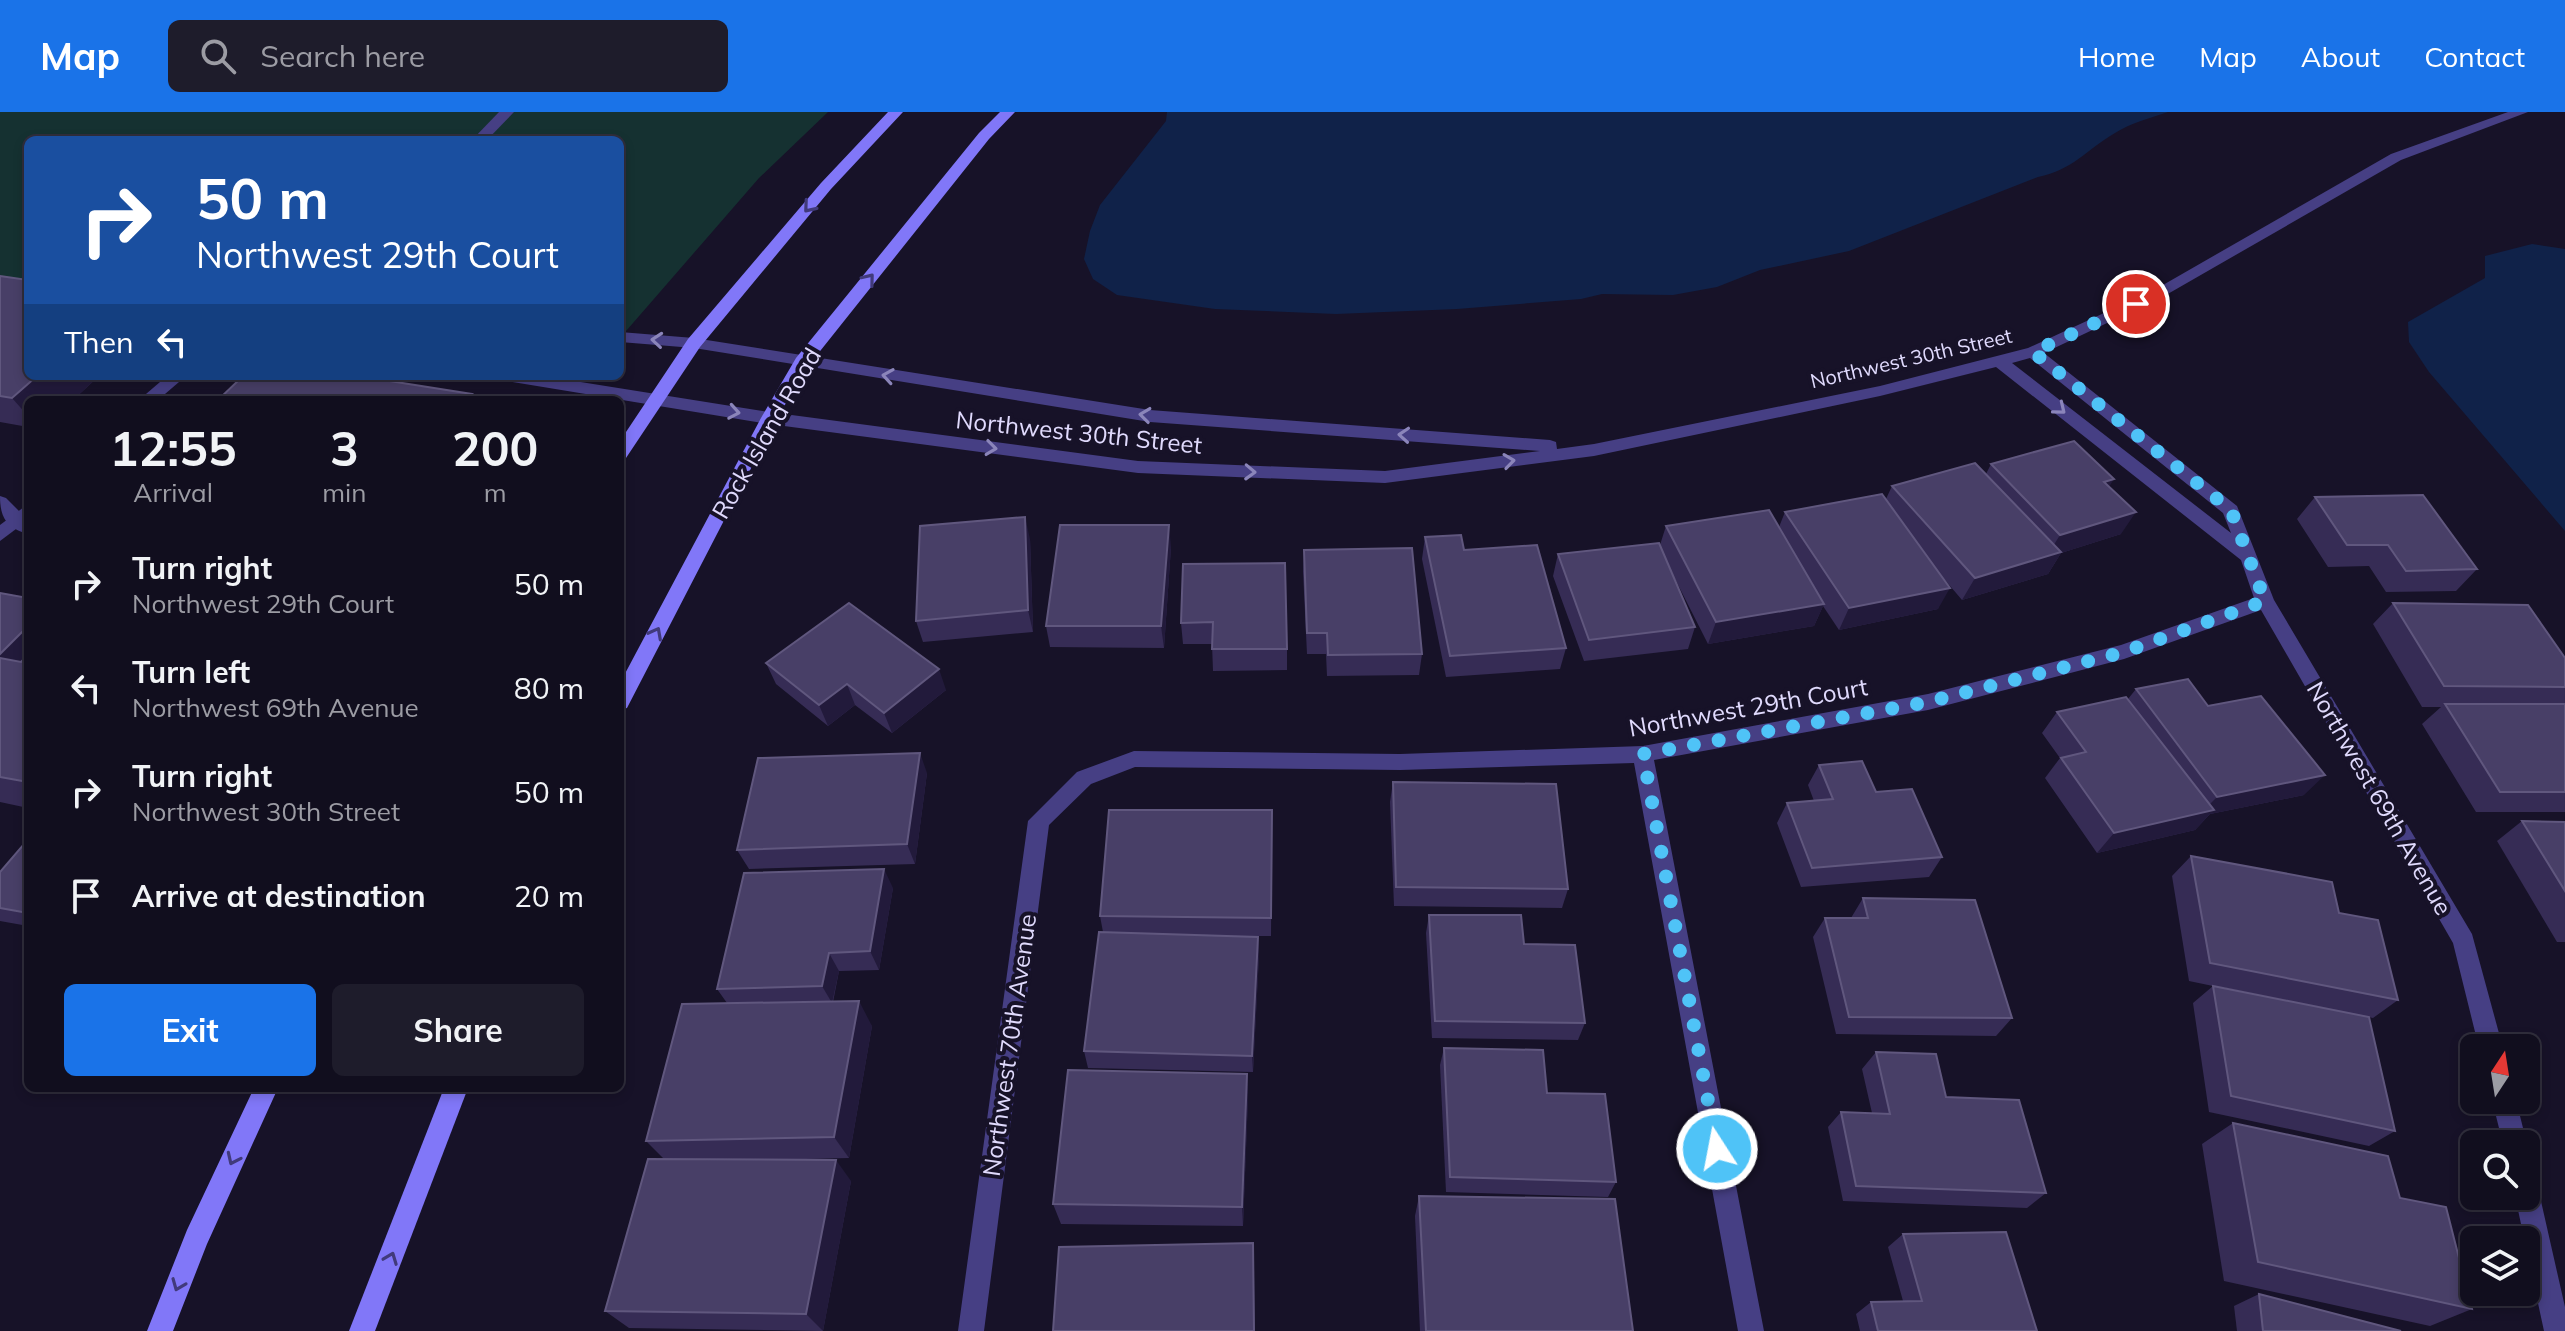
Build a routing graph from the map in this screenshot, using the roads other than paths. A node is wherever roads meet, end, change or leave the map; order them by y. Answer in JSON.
{"nodes":[{"id":1,"x":507,"y":112,"type":"edge"},
{"id":2,"x":896,"y":112,"type":"edge"},
{"id":3,"x":1008,"y":112,"type":"edge"},
{"id":4,"x":2521,"y":112,"type":"edge"},
{"id":5,"x":483,"y":136,"type":"edge"},
{"id":6,"x":624,"y":337,"type":"edge"},
{"id":7,"x":694,"y":343,"type":"junction"},
{"id":8,"x":2033,"y":352,"type":"junction"},
{"id":9,"x":1999,"y":361,"type":"junction"},
{"id":10,"x":802,"y":362,"type":"junction"},
{"id":11,"x":173,"y":380,"type":"edge"},
{"id":12,"x":533,"y":380,"type":"edge"},
{"id":13,"x":152,"y":396,"type":"edge"},
{"id":14,"x":657,"y":398,"type":"junction"},
{"id":15,"x":769,"y":418,"type":"junction"},
{"id":16,"x":624,"y":448,"type":"edge"},
{"id":17,"x":1594,"y":450,"type":"junction"},
{"id":18,"x":0,"y":502,"type":"edge"},
{"id":19,"x":24,"y":518,"type":"edge"},
{"id":20,"x":24,"y":520,"type":"edge"},
{"id":21,"x":0,"y":535,"type":"edge"},
{"id":22,"x":2249,"y":557,"type":"junction"},
{"id":23,"x":2265,"y":601,"type":"junction"},
{"id":24,"x":624,"y":694,"type":"edge"},
{"id":25,"x":1643,"y":754,"type":"junction"},
{"id":26,"x":1084,"y":778,"type":"joint"},
{"id":27,"x":2487,"y":1034,"type":"edge"},
{"id":28,"x":264,"y":1092,"type":"edge"},
{"id":29,"x":454,"y":1092,"type":"edge"},
{"id":30,"x":2531,"y":1210,"type":"edge"},
{"id":31,"x":160,"y":1331,"type":"edge"},
{"id":32,"x":362,"y":1331,"type":"edge"},
{"id":33,"x":971,"y":1331,"type":"edge"},
{"id":34,"x":1751,"y":1331,"type":"edge"},
{"id":35,"x":2557,"y":1331,"type":"edge"}],
"edges":[{"from":1,"to":5,"type":"street"},
{"from":2,"to":7,"type":"main road","one_way":true},
{"from":10,"to":3,"type":"main road","name":"Rock Island Road","one_way":true},
{"from":4,"to":8,"type":"street","name":"Northwest 30th Street"},
{"from":7,"to":6,"type":"street","name":"Northwest 30th Street","one_way":true},
{"from":7,"to":10,"type":"street","name":"Northwest 30th Street"},
{"from":7,"to":14,"type":"main road"},
{"from":8,"to":9,"type":"street","name":"Northwest 30th Street"},
{"from":8,"to":22,"type":"street","name":"Northwest 69th Avenue"},
{"from":9,"to":17,"type":"street","name":"Northwest 30th Street"},
{"from":9,"to":22,"type":"street","one_way":true},
{"from":10,"to":15,"type":"main road","name":"Rock Island Road"},
{"from":17,"to":10,"type":"street","name":"Northwest 30th Street","one_way":true},
{"from":11,"to":13,"type":"street"},
{"from":12,"to":14,"type":"street","name":"Northwest 30th Street"},
{"from":14,"to":15,"type":"street","name":"Northwest 30th Street","one_way":true},
{"from":14,"to":16,"type":"main road"},
{"from":15,"to":17,"type":"street","name":"Northwest 30th Street","one_way":true},
{"from":24,"to":15,"type":"main road","name":"Rock Island Road","one_way":true},
{"from":18,"to":19,"type":"street"},
{"from":20,"to":21,"type":"street"},
{"from":22,"to":23,"type":"street","name":"Northwest 69th Avenue"},
{"from":23,"to":25,"type":"street","name":"Northwest 29th Court"},
{"from":23,"to":27,"type":"street","name":"Northwest 69th Avenue"},
{"from":25,"to":26,"type":"street","name":"Northwest 29th Court"},
{"from":25,"to":34,"type":"street"},
{"from":26,"to":33,"type":"street","name":"Northwest 70th Avenue"},
{"from":28,"to":31,"type":"main road","one_way":true},
{"from":32,"to":29,"type":"main road","one_way":true},
{"from":30,"to":35,"type":"street"}]}
